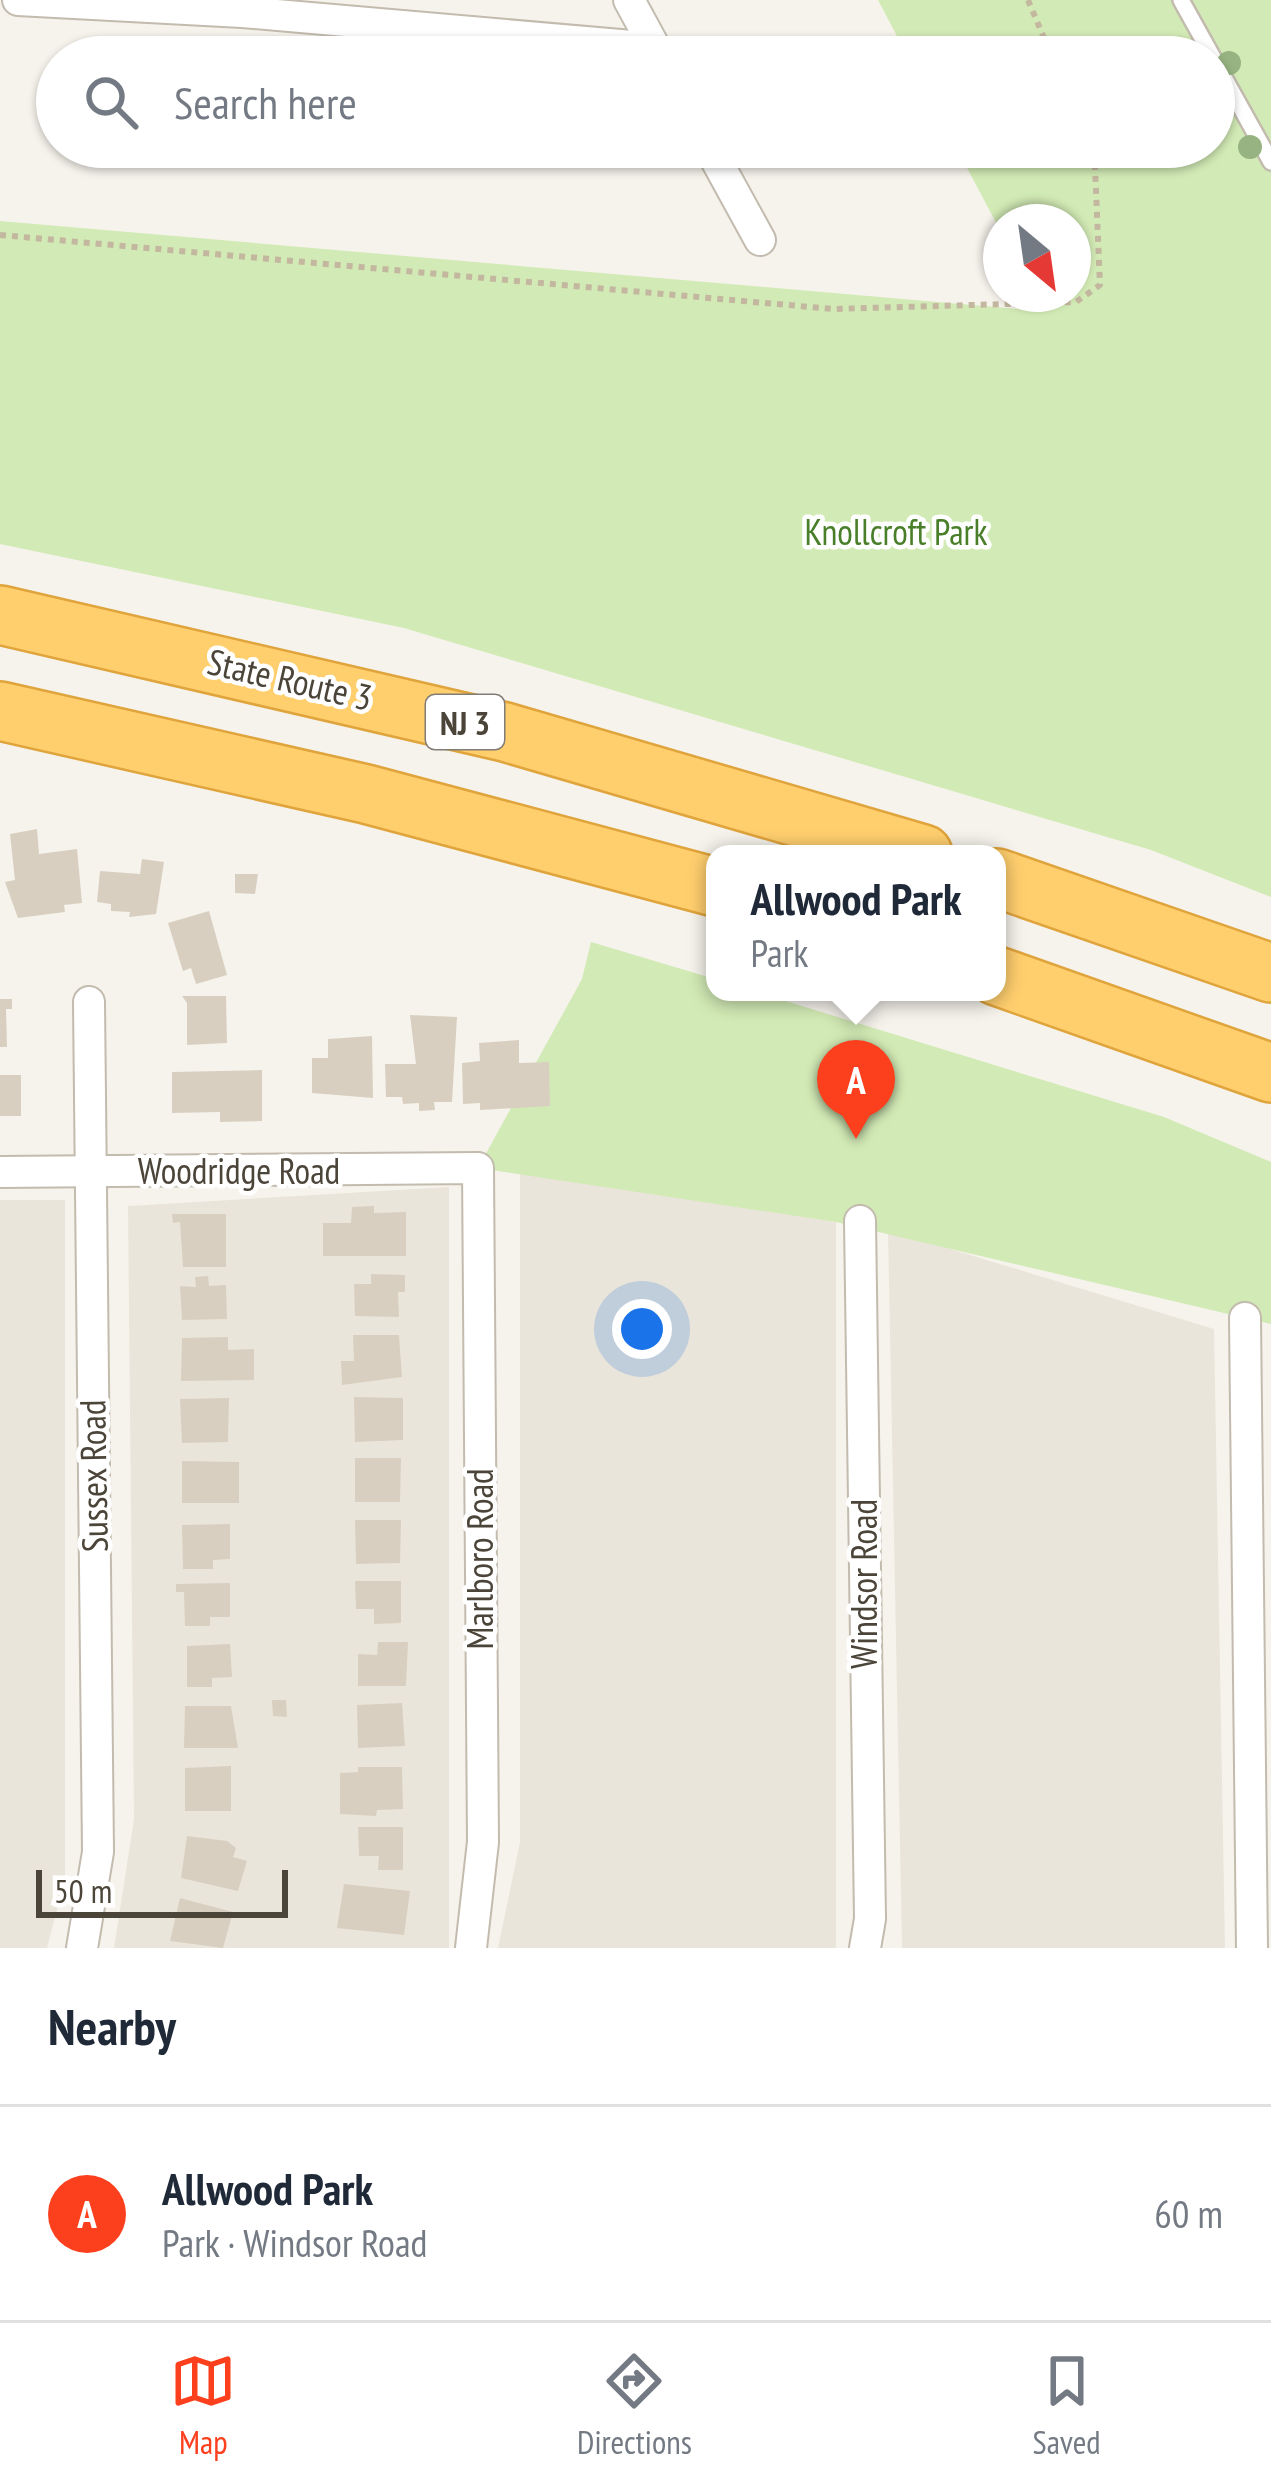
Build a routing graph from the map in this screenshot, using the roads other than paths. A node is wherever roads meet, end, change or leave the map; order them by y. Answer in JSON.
{"nodes":[{"id":1,"x":18,"y":0,"type":"edge"},
{"id":2,"x":629,"y":0,"type":"edge"},
{"id":3,"x":1181,"y":0,"type":"edge"},
{"id":4,"x":80,"y":2,"type":"edge"},
{"id":5,"x":472,"y":36,"type":"edge"},
{"id":6,"x":648,"y":36,"type":"edge"},
{"id":7,"x":1201,"y":36,"type":"edge"},
{"id":8,"x":1235,"y":97,"type":"edge"},
{"id":9,"x":1271,"y":162,"type":"edge"},
{"id":10,"x":721,"y":168,"type":"edge"},
{"id":11,"x":760,"y":240,"type":"dead end"},
{"id":12,"x":0,"y":614,"type":"edge"},
{"id":13,"x":0,"y":711,"type":"edge"},
{"id":14,"x":892,"y":845,"type":"edge"},
{"id":15,"x":1006,"y":881,"type":"edge"},
{"id":16,"x":706,"y":885,"type":"edge"},
{"id":17,"x":1271,"y":973,"type":"edge"},
{"id":18,"x":1006,"y":979,"type":"edge"},
{"id":19,"x":88,"y":1002,"type":"dead end"},
{"id":20,"x":1271,"y":1072,"type":"edge"},
{"id":21,"x":478,"y":1168,"type":"joint"},
{"id":22,"x":88,"y":1171,"type":"junction"},
{"id":23,"x":0,"y":1172,"type":"edge"},
{"id":24,"x":860,"y":1221,"type":"dead end"},
{"id":25,"x":1245,"y":1318,"type":"dead end"},
{"id":26,"x":82,"y":1948,"type":"edge"},
{"id":27,"x":471,"y":1948,"type":"edge"},
{"id":28,"x":866,"y":1948,"type":"edge"},
{"id":29,"x":1252,"y":1948,"type":"edge"}],
"edges":[{"from":1,"to":4,"type":"street"},
{"from":2,"to":6,"type":"street"},
{"from":3,"to":7,"type":"lane"},
{"from":4,"to":5,"type":"street"},
{"from":8,"to":9,"type":"lane"},
{"from":10,"to":11,"type":"street"},
{"from":12,"to":14,"type":"highway","name":"State Route 3","number":"NJ 3"},
{"from":13,"to":16,"type":"highway"},
{"from":15,"to":17,"type":"highway"},
{"from":18,"to":20,"type":"highway"},
{"from":19,"to":22,"type":"street","name":"Sussex Road"},
{"from":21,"to":22,"type":"street","name":"Woodridge Road"},
{"from":21,"to":27,"type":"street","name":"Marlboro Road"},
{"from":22,"to":23,"type":"street","name":"Woodridge Road"},
{"from":22,"to":26,"type":"street","name":"Sussex Road"},
{"from":24,"to":28,"type":"street","name":"Windsor Road"},
{"from":25,"to":29,"type":"street"}]}
